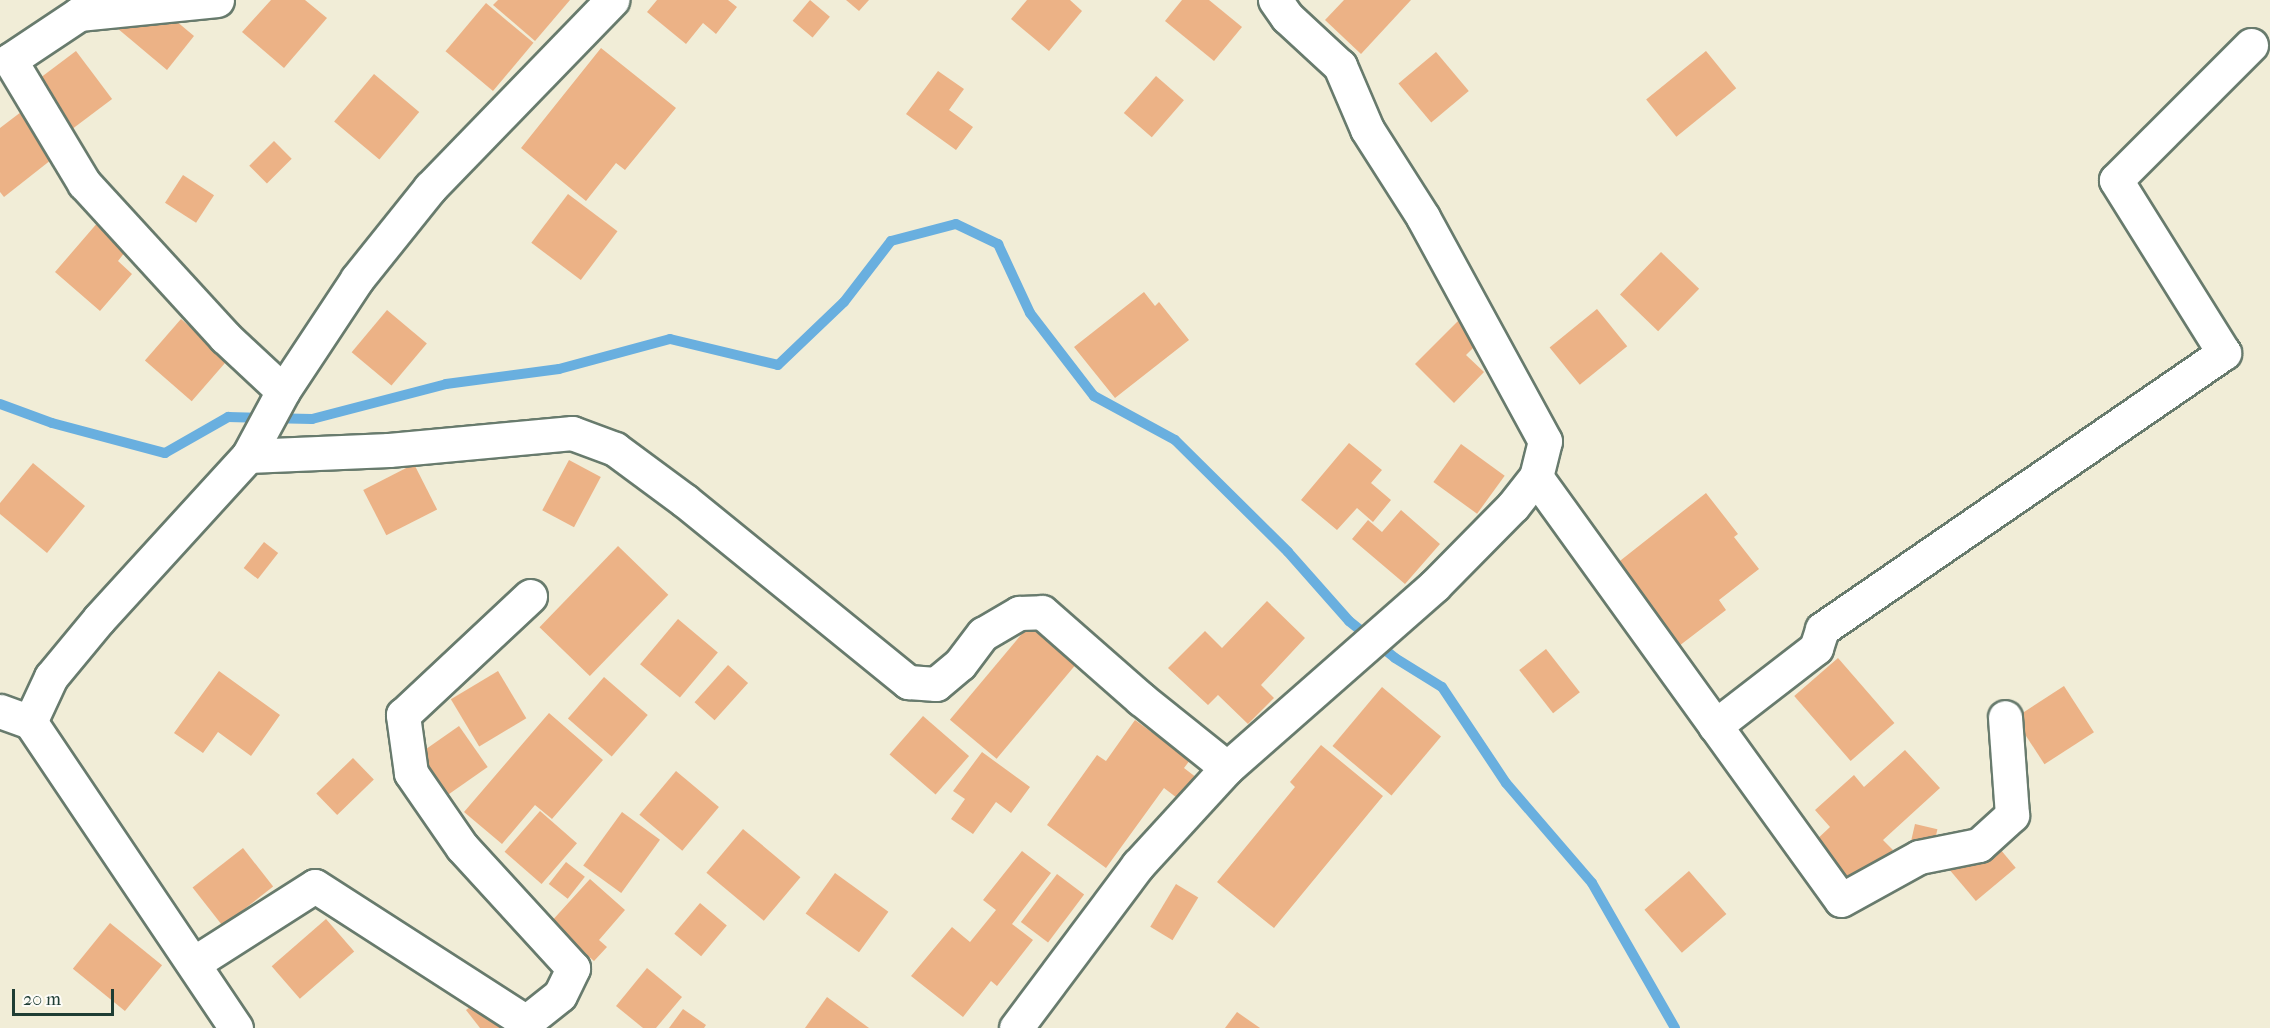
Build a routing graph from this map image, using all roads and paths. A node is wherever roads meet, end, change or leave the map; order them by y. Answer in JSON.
{"nodes":[{"id":1,"x":217,"y":0,"type":"edge"},
{"id":2,"x":612,"y":0,"type":"edge"},
{"id":3,"x":1275,"y":0,"type":"edge"},
{"id":4,"x":2251,"y":45,"type":"dead end"},
{"id":5,"x":5,"y":63,"type":"edge"},
{"id":6,"x":266,"y":421,"type":"junction"},
{"id":7,"x":1536,"y":477,"type":"junction"},
{"id":8,"x":530,"y":596,"type":"dead end"},
{"id":9,"x":8,"y":714,"type":"edge"},
{"id":10,"x":2005,"y":717,"type":"dead end"},
{"id":11,"x":1715,"y":726,"type":"junction"},
{"id":12,"x":1227,"y":768,"type":"junction"},
{"id":13,"x":194,"y":963,"type":"junction"},
{"id":14,"x":236,"y":1028,"type":"edge"},
{"id":15,"x":1016,"y":1028,"type":"edge"}],
"edges":[{"from":1,"to":5,"type":"street"},
{"from":2,"to":6,"type":"street"},
{"from":3,"to":7,"type":"street"},
{"from":4,"to":11,"type":"street"},
{"from":5,"to":6,"type":"street"},
{"from":6,"to":9,"type":"street"},
{"from":6,"to":12,"type":"street"},
{"from":7,"to":11,"type":"street"},
{"from":7,"to":12,"type":"street"},
{"from":8,"to":13,"type":"street"},
{"from":9,"to":13,"type":"street"},
{"from":10,"to":11,"type":"street"},
{"from":12,"to":15,"type":"street"},
{"from":13,"to":14,"type":"street"}]}
